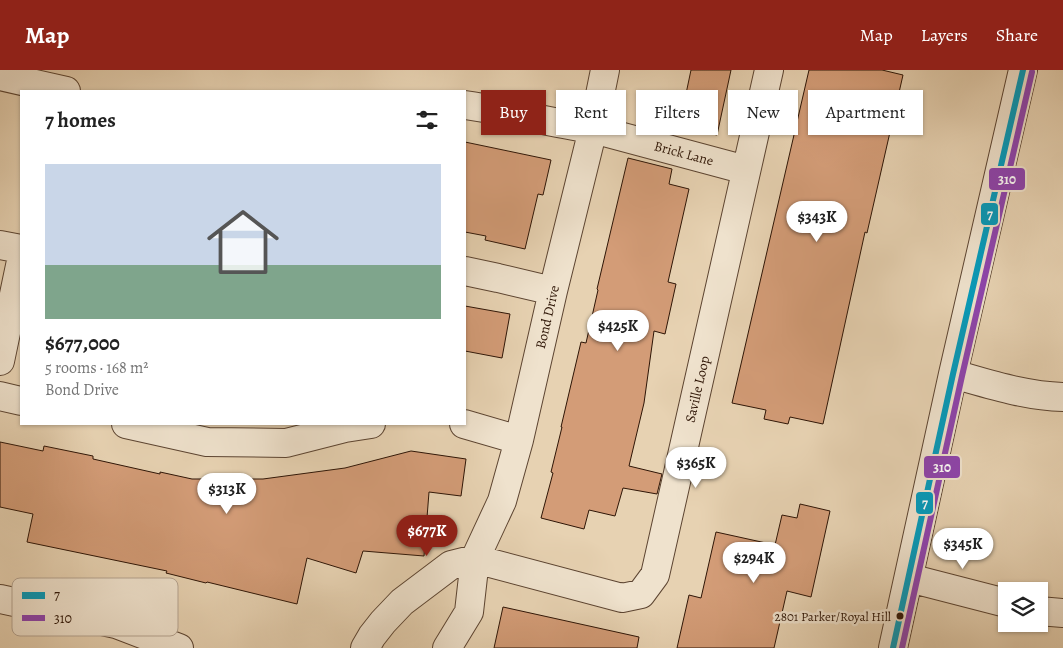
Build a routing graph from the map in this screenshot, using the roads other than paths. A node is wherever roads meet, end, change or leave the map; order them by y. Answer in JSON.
{"nodes":[{"id":1,"x":605,"y":70,"type":"edge"},
{"id":2,"x":769,"y":70,"type":"edge"},
{"id":3,"x":1023,"y":70,"type":"edge"},
{"id":4,"x":0,"y":76,"type":"edge"},
{"id":5,"x":62,"y":90,"type":"edge"},
{"id":6,"x":601,"y":90,"type":"edge"},
{"id":7,"x":466,"y":105,"type":"edge"},
{"id":8,"x":556,"y":123,"type":"edge"},
{"id":9,"x":592,"y":135,"type":"edge"},
{"id":10,"x":615,"y":135,"type":"edge"},
{"id":11,"x":746,"y":170,"type":"junction"},
{"id":12,"x":0,"y":244,"type":"edge"},
{"id":13,"x":20,"y":249,"type":"edge"},
{"id":14,"x":20,"y":266,"type":"edge"},
{"id":15,"x":466,"y":271,"type":"edge"},
{"id":16,"x":553,"y":291,"type":"junction"},
{"id":17,"x":0,"y":361,"type":"edge"},
{"id":18,"x":953,"y":374,"type":"junction"},
{"id":19,"x":0,"y":396,"type":"edge"},
{"id":20,"x":1063,"y":397,"type":"edge"},
{"id":21,"x":20,"y":400,"type":"edge"},
{"id":22,"x":130,"y":425,"type":"edge"},
{"id":23,"x":364,"y":425,"type":"edge"},
{"id":24,"x":466,"y":425,"type":"edge"},
{"id":25,"x":519,"y":440,"type":"junction"},
{"id":26,"x":475,"y":559,"type":"junction"},
{"id":27,"x":909,"y":578,"type":"junction"},
{"id":28,"x":998,"y":601,"type":"edge"},
{"id":29,"x":1048,"y":612,"type":"edge"},
{"id":30,"x":1063,"y":613,"type":"edge"},
{"id":31,"x":146,"y":636,"type":"edge"},
{"id":32,"x":174,"y":647,"type":"edge"},
{"id":33,"x":365,"y":648,"type":"edge"},
{"id":34,"x":447,"y":648,"type":"edge"},
{"id":35,"x":893,"y":648,"type":"edge"}],
"edges":[{"from":1,"to":6,"type":"street","name":"Bond Drive"},
{"from":2,"to":11,"type":"street","name":"Saville Loop"},
{"from":3,"to":18,"type":"street"},
{"from":4,"to":5,"type":"street"},
{"from":7,"to":8,"type":"street","name":"Brick Lane"},
{"from":9,"to":16,"type":"street","name":"Bond Drive"},
{"from":10,"to":11,"type":"street","name":"Brick Lane"},
{"from":11,"to":26,"type":"street","name":"Saville Loop"},
{"from":12,"to":13,"type":"street"},
{"from":14,"to":17,"type":"street"},
{"from":15,"to":16,"type":"street"},
{"from":16,"to":25,"type":"street","name":"Bond Drive"},
{"from":18,"to":20,"type":"street"},
{"from":18,"to":27,"type":"street"},
{"from":19,"to":21,"type":"street"},
{"from":22,"to":23,"type":"street"},
{"from":24,"to":25,"type":"street"},
{"from":25,"to":26,"type":"street","name":"Bond Drive"},
{"from":26,"to":33,"type":"street"},
{"from":26,"to":34,"type":"street","name":"Bond Drive"},
{"from":27,"to":28,"type":"street"},
{"from":27,"to":35,"type":"street"},
{"from":29,"to":30,"type":"street"},
{"from":31,"to":32,"type":"street"}]}
